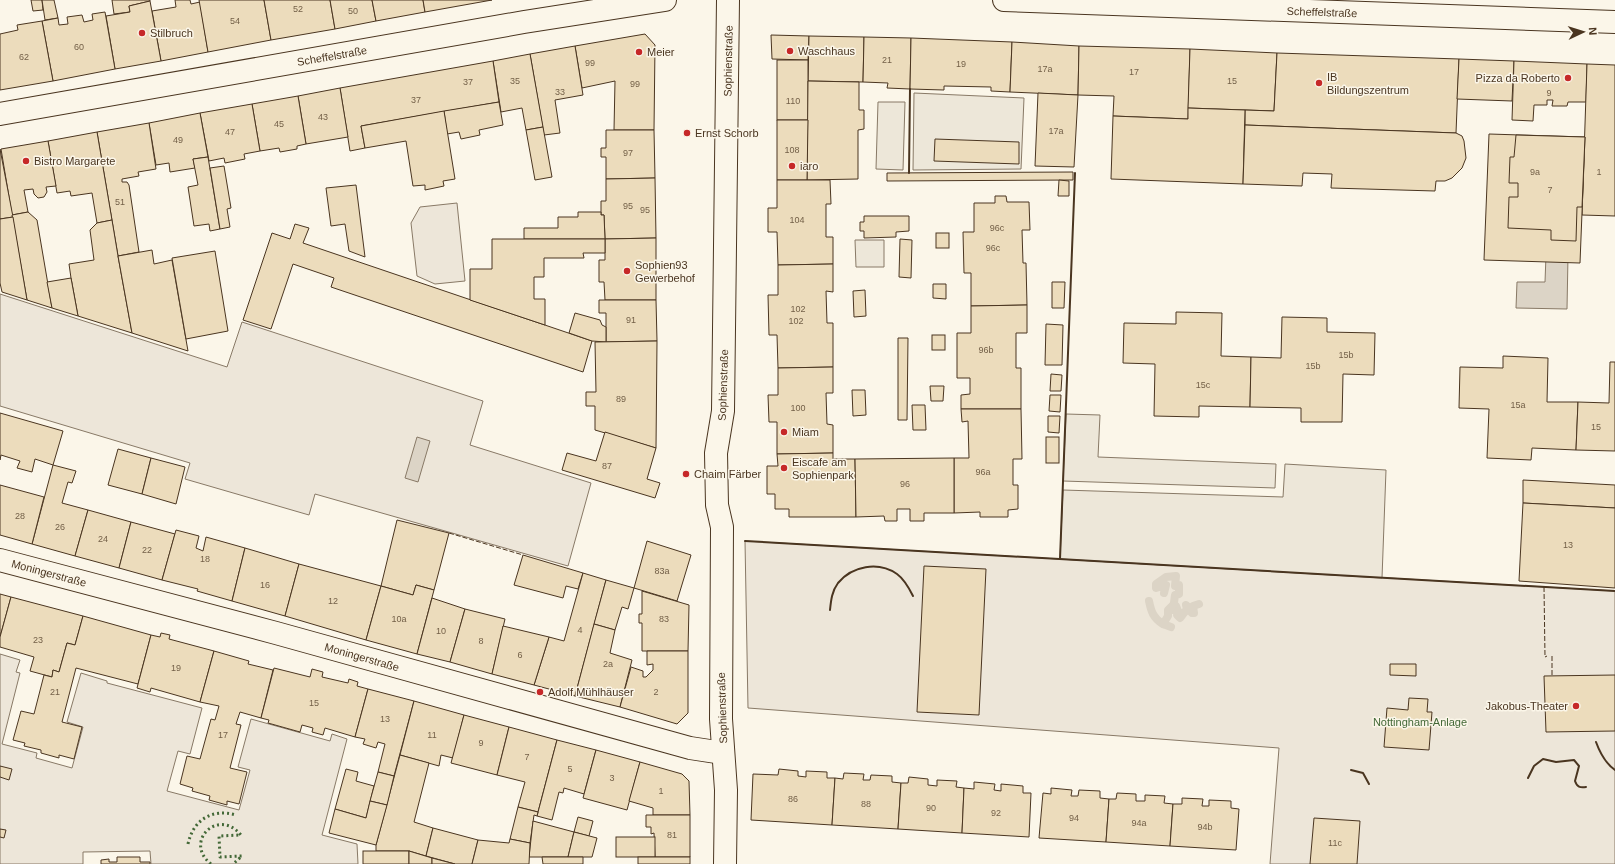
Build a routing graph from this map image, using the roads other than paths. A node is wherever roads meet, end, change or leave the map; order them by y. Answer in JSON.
{"nodes":[{"id":1,"x":665,"y":0,"type":"edge"},
{"id":2,"x":728,"y":0,"type":"edge"},
{"id":3,"x":1004,"y":0,"type":"edge"},
{"id":4,"x":1238,"y":4,"type":"edge"},
{"id":5,"x":1615,"y":22,"type":"edge"},
{"id":6,"x":0,"y":114,"type":"edge"},
{"id":7,"x":0,"y":560,"type":"edge"},
{"id":8,"x":723,"y":753,"type":"junction"},
{"id":9,"x":725,"y":864,"type":"edge"}],
"edges":[{"from":1,"to":6,"type":"street","name":"Scheffelstraße"},
{"from":2,"to":8,"type":"street","name":"Sophienstraße"},
{"from":3,"to":4,"type":"street","name":"Scheffelstraße"},
{"from":4,"to":5,"type":"street","name":"Scheffelstraße"},
{"from":7,"to":8,"type":"street","name":"Moningerstraße"},
{"from":8,"to":9,"type":"street","name":"Sophienstraße"}]}
